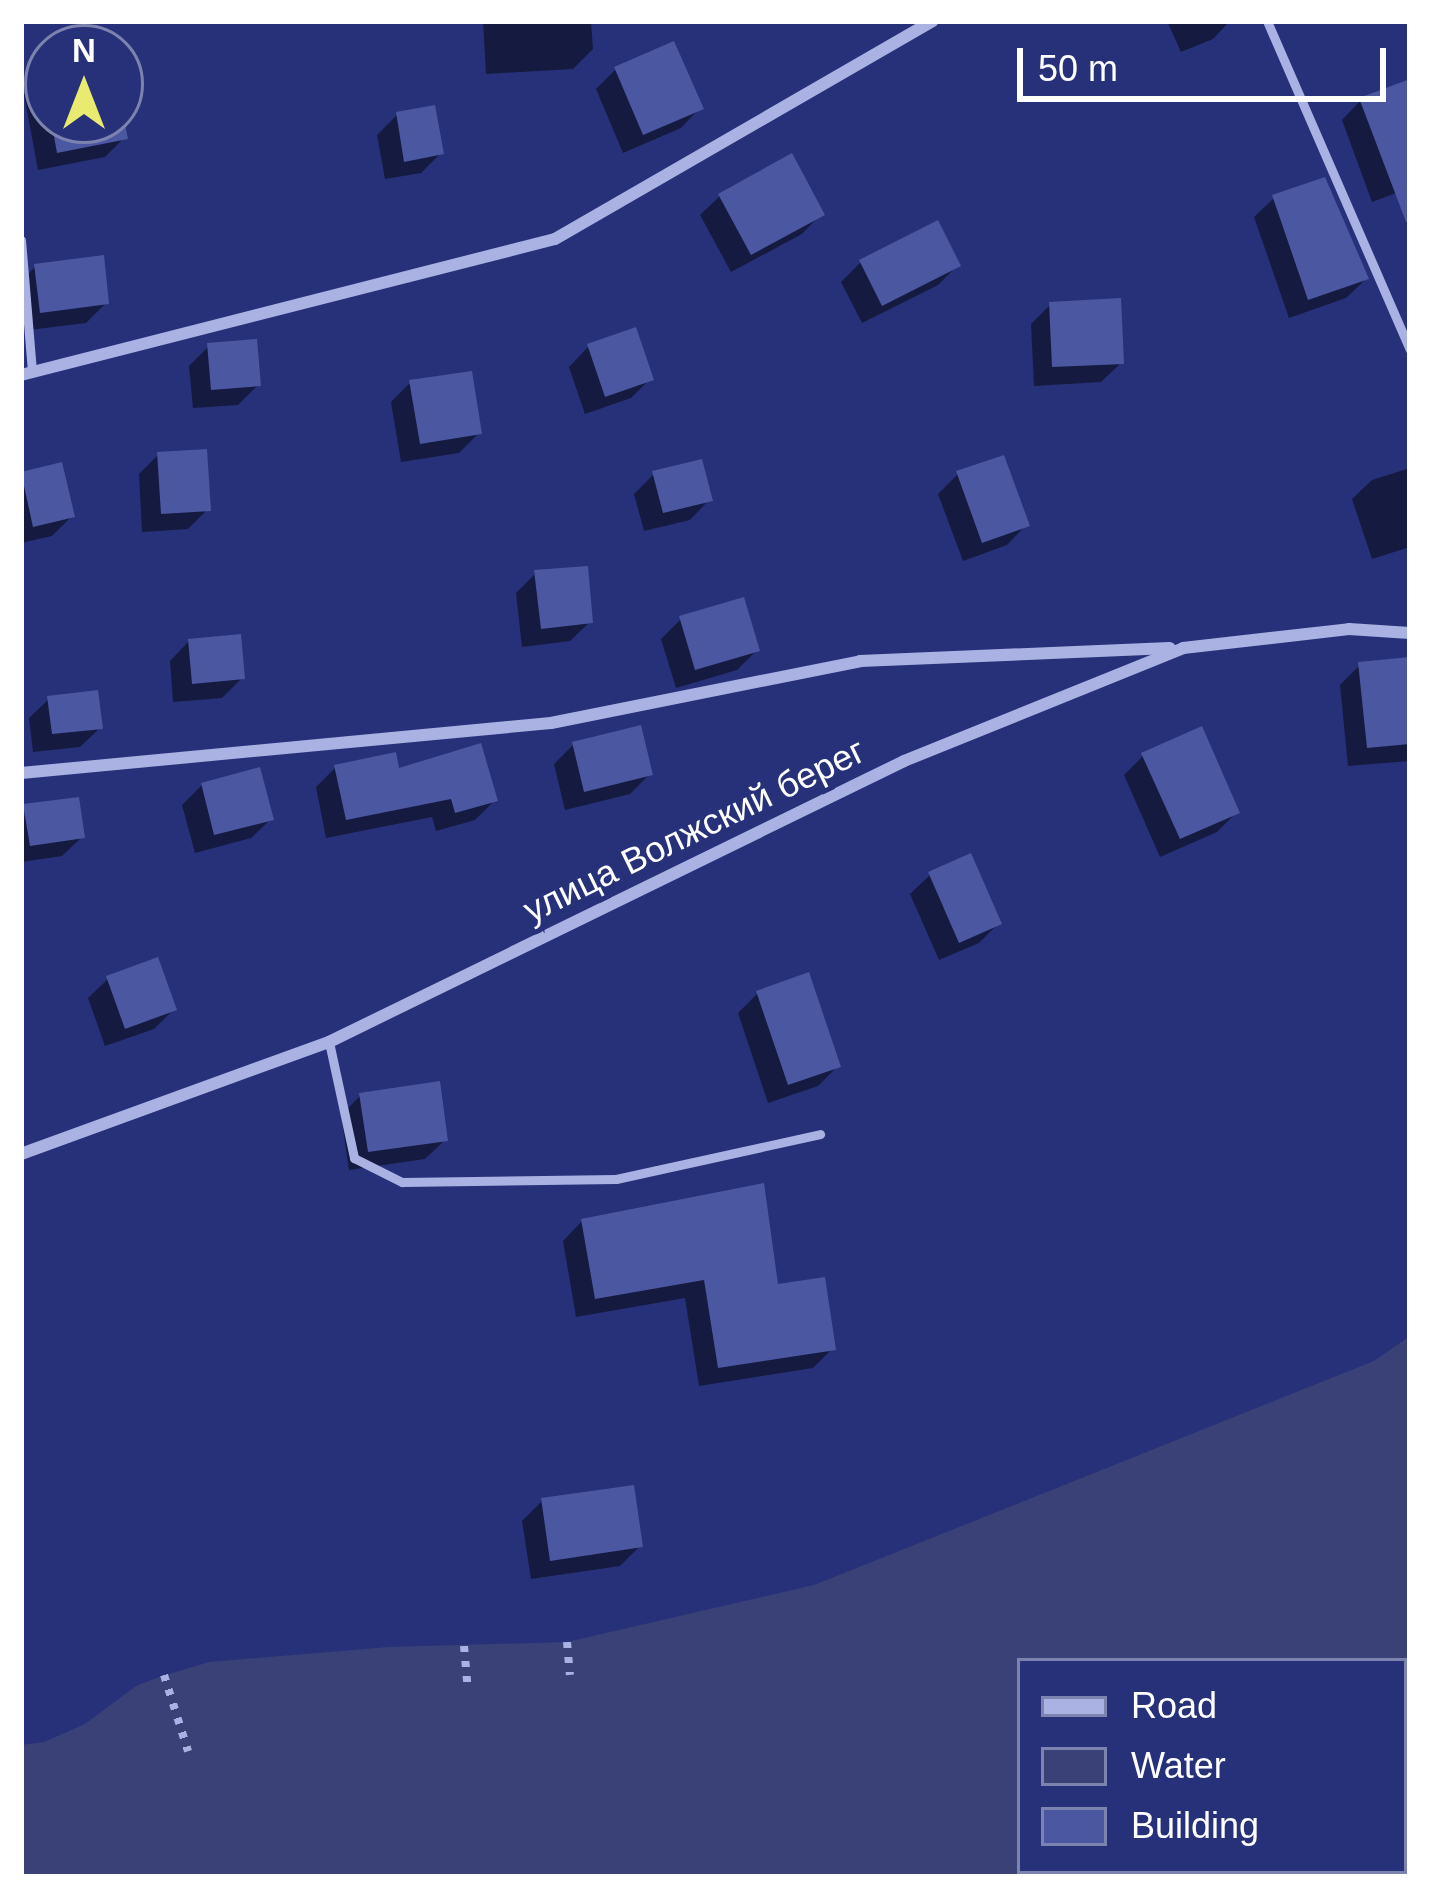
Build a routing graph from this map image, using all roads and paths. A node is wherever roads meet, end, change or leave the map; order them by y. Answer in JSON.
{"nodes":[{"id":1,"x":933,"y":21,"type":"edge"},
{"id":2,"x":1267,"y":21,"type":"edge"},
{"id":3,"x":21,"y":240,"type":"edge"},
{"id":4,"x":1410,"y":350,"type":"edge"},
{"id":5,"x":26,"y":374,"type":"edge"},
{"id":6,"x":1410,"y":634,"type":"edge"},
{"id":7,"x":1183,"y":647,"type":"junction"},
{"id":8,"x":21,"y":773,"type":"edge"},
{"id":9,"x":329,"y":1042,"type":"junction"},
{"id":10,"x":820,"y":1134,"type":"dead end"},
{"id":11,"x":21,"y":1154,"type":"edge"},
{"id":12,"x":567,"y":1642,"type":"dead end"},
{"id":13,"x":464,"y":1646,"type":"dead end"},
{"id":14,"x":164,"y":1675,"type":"dead end"},
{"id":15,"x":570,"y":1675,"type":"dead end"},
{"id":16,"x":466,"y":1683,"type":"dead end"},
{"id":17,"x":188,"y":1750,"type":"dead end"}],
"edges":[{"from":1,"to":5,"type":"street"},
{"from":2,"to":4,"type":"lane"},
{"from":3,"to":5,"type":"lane"},
{"from":6,"to":7,"type":"street","name":"улица Волжский берег"},
{"from":7,"to":8,"type":"street"},
{"from":7,"to":9,"type":"street","name":"улица Волжский берег"},
{"from":9,"to":10,"type":"lane"},
{"from":9,"to":11,"type":"street","name":"улица Волжский берег"},
{"from":12,"to":15,"type":"path"},
{"from":13,"to":16,"type":"path"},
{"from":14,"to":17,"type":"path"}]}
